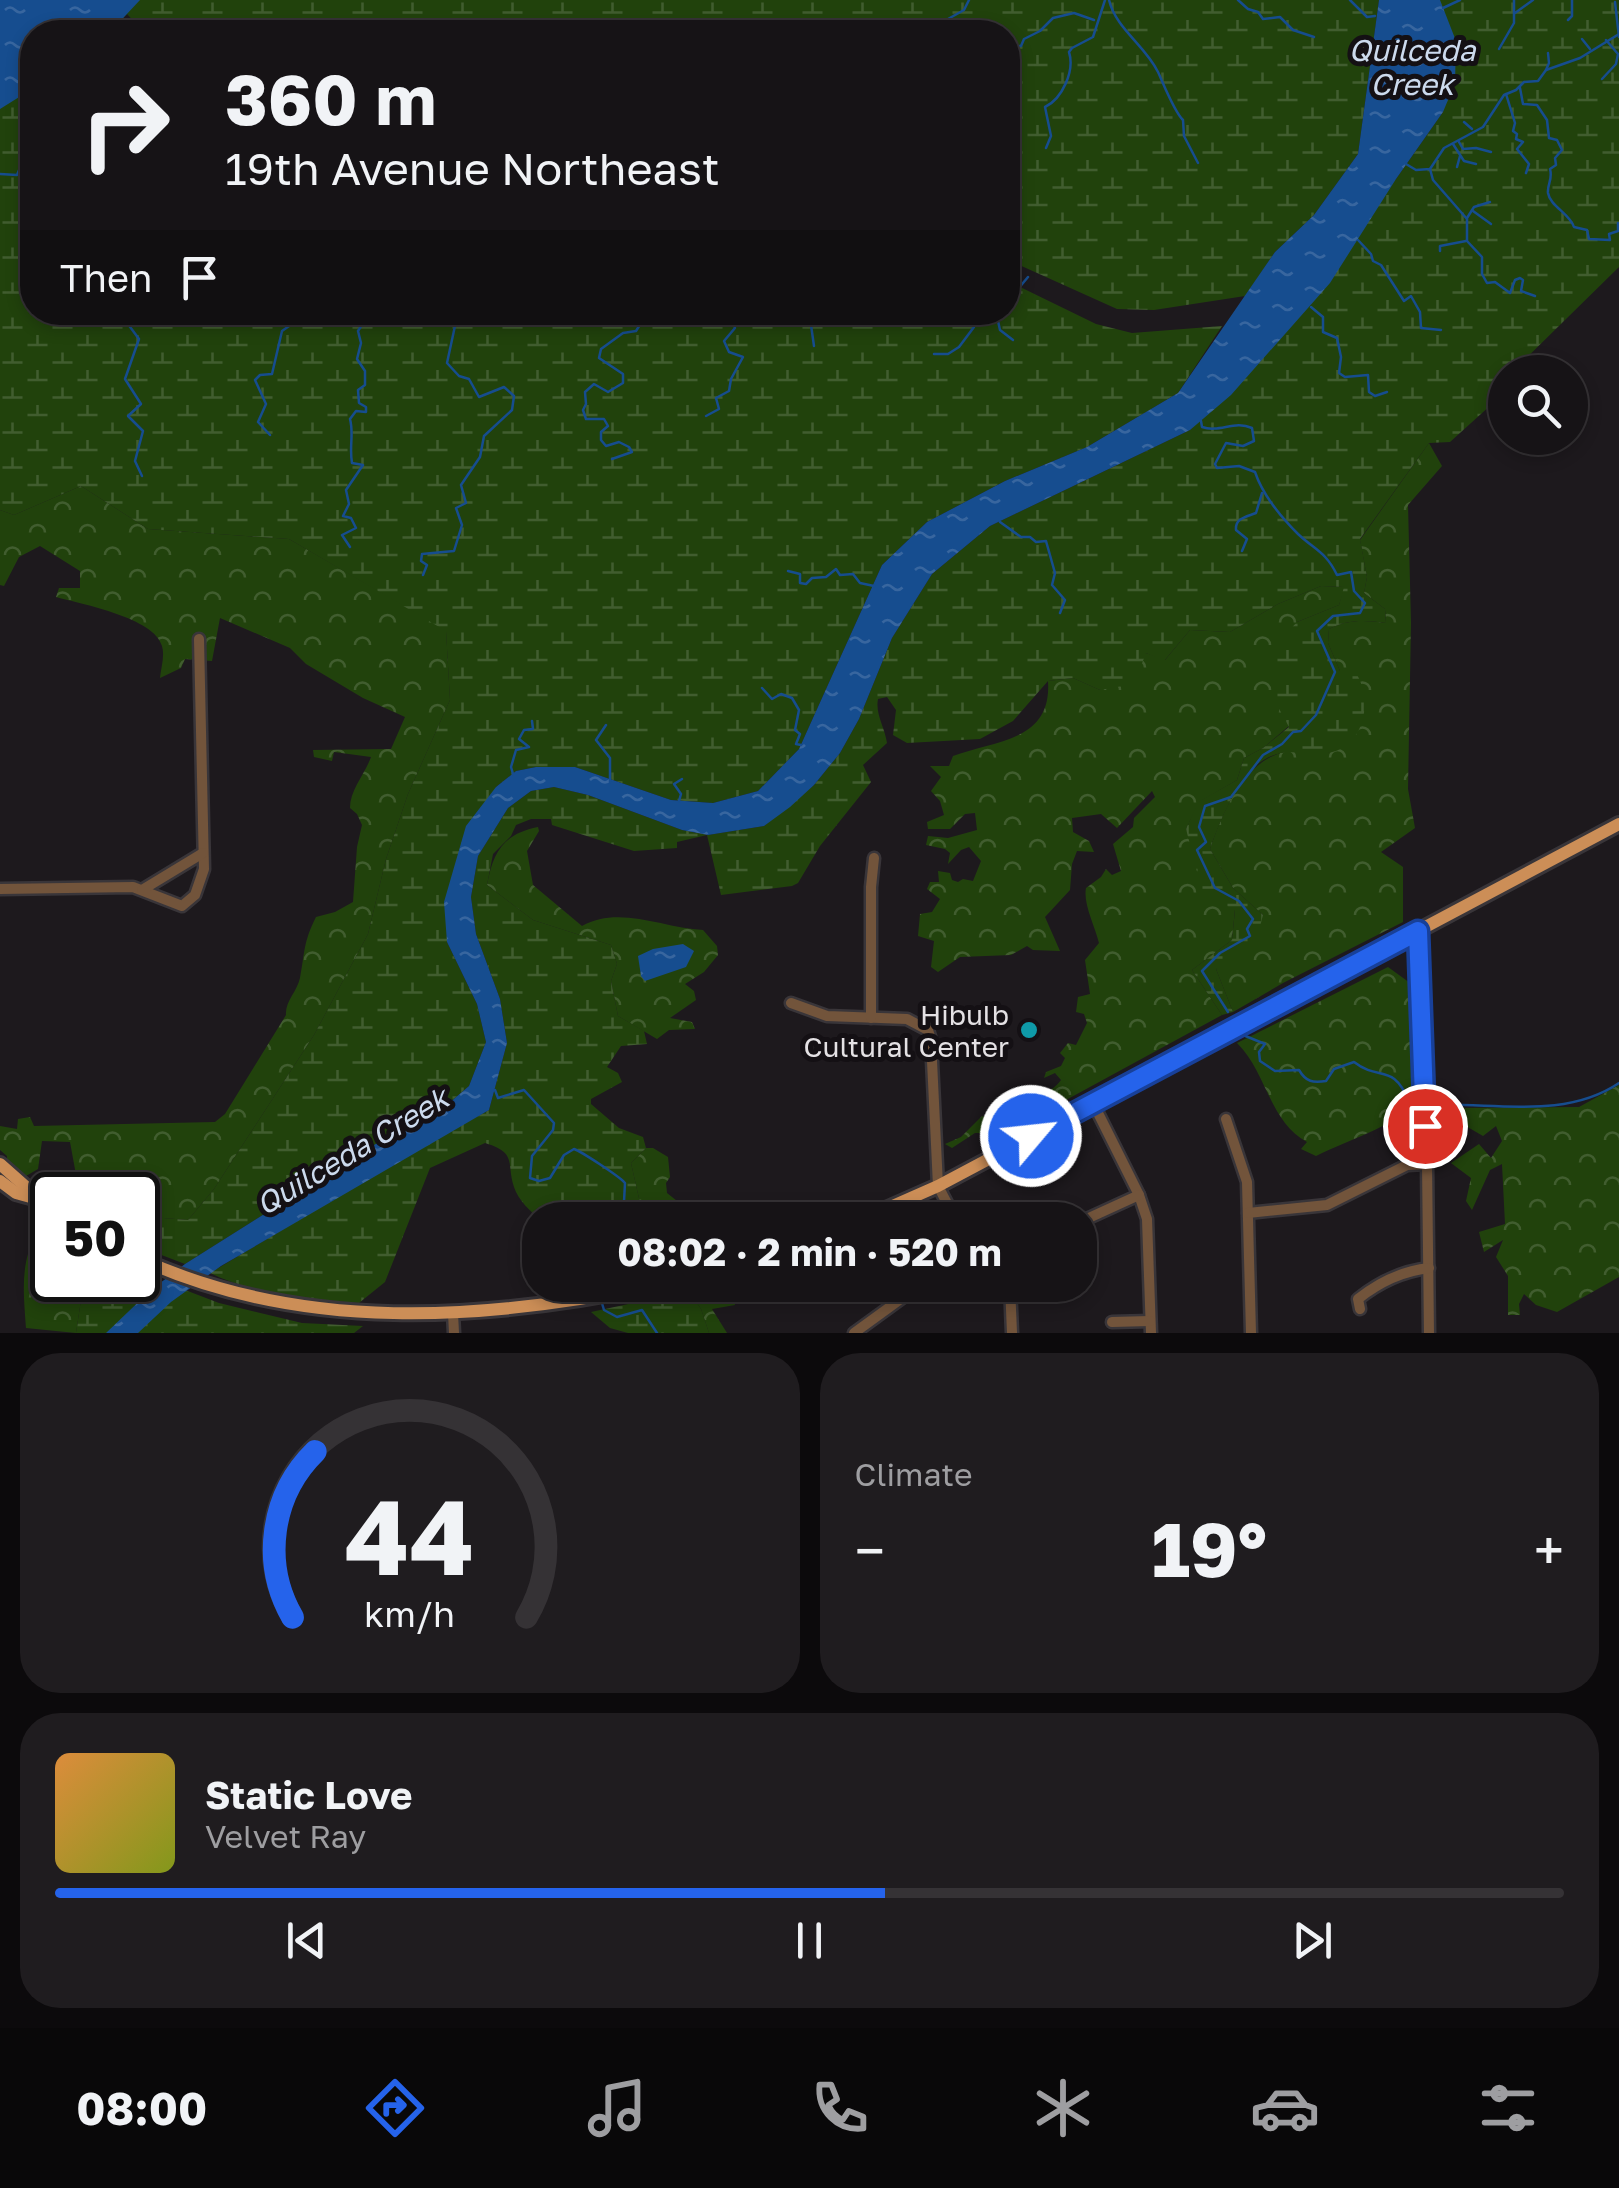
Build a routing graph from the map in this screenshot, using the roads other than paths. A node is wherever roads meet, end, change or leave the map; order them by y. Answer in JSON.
{"nodes":[{"id":1,"x":199,"y":638,"type":"dead end"},
{"id":2,"x":1619,"y":824,"type":"edge"},
{"id":3,"x":203,"y":853,"type":"junction"},
{"id":4,"x":874,"y":858,"type":"dead end"},
{"id":5,"x":0,"y":889,"type":"edge"},
{"id":6,"x":142,"y":890,"type":"junction"},
{"id":7,"x":1418,"y":931,"type":"junction"},
{"id":8,"x":790,"y":1003,"type":"dead end"},
{"id":9,"x":872,"y":1018,"type":"junction"},
{"id":10,"x":1093,"y":1103,"type":"junction"},
{"id":11,"x":1226,"y":1119,"type":"dead end"},
{"id":12,"x":0,"y":1164,"type":"edge"},
{"id":13,"x":1427,"y":1164,"type":"junction"},
{"id":14,"x":0,"y":1181,"type":"edge"},
{"id":15,"x":938,"y":1186,"type":"junction"},
{"id":16,"x":30,"y":1193,"type":"edge"},
{"id":17,"x":1139,"y":1194,"type":"junction"},
{"id":18,"x":30,"y":1197,"type":"edge"},
{"id":19,"x":902,"y":1202,"type":"edge"},
{"id":20,"x":946,"y":1202,"type":"edge"},
{"id":21,"x":1248,"y":1212,"type":"junction"},
{"id":22,"x":1097,"y":1214,"type":"edge"},
{"id":23,"x":160,"y":1268,"type":"edge"},
{"id":24,"x":1428,"y":1268,"type":"junction"},
{"id":25,"x":569,"y":1302,"type":"edge"},
{"id":26,"x":897,"y":1302,"type":"edge"},
{"id":27,"x":1011,"y":1302,"type":"edge"},
{"id":28,"x":1360,"y":1309,"type":"dead end"},
{"id":29,"x":453,"y":1313,"type":"junction"},
{"id":30,"x":1112,"y":1322,"type":"dead end"},
{"id":31,"x":1150,"y":1327,"type":"edge"},
{"id":32,"x":454,"y":1333,"type":"edge"},
{"id":33,"x":854,"y":1333,"type":"edge"},
{"id":34,"x":1012,"y":1333,"type":"edge"},
{"id":35,"x":1251,"y":1333,"type":"edge"},
{"id":36,"x":1429,"y":1333,"type":"edge"}],
"edges":[{"from":1,"to":3,"type":"street"},
{"from":2,"to":7,"type":"main road"},
{"from":3,"to":6,"type":"street"},
{"from":3,"to":6,"type":"street"},
{"from":4,"to":9,"type":"street"},
{"from":5,"to":6,"type":"street"},
{"from":7,"to":10,"type":"main road"},
{"from":7,"to":13,"type":"street"},
{"from":8,"to":9,"type":"street"},
{"from":9,"to":15,"type":"street"},
{"from":10,"to":15,"type":"main road"},
{"from":10,"to":17,"type":"street"},
{"from":11,"to":21,"type":"street"},
{"from":12,"to":16,"type":"main road"},
{"from":13,"to":21,"type":"street"},
{"from":13,"to":24,"type":"street"},
{"from":14,"to":18,"type":"main road"},
{"from":15,"to":19,"type":"main road"},
{"from":15,"to":20,"type":"street"},
{"from":17,"to":22,"type":"street"},
{"from":17,"to":31,"type":"street"},
{"from":21,"to":35,"type":"street"},
{"from":23,"to":29,"type":"main road"},
{"from":24,"to":28,"type":"street"},
{"from":24,"to":36,"type":"street"},
{"from":25,"to":29,"type":"main road"},
{"from":26,"to":33,"type":"street"},
{"from":27,"to":34,"type":"street"},
{"from":29,"to":32,"type":"street"},
{"from":30,"to":31,"type":"street"}]}
